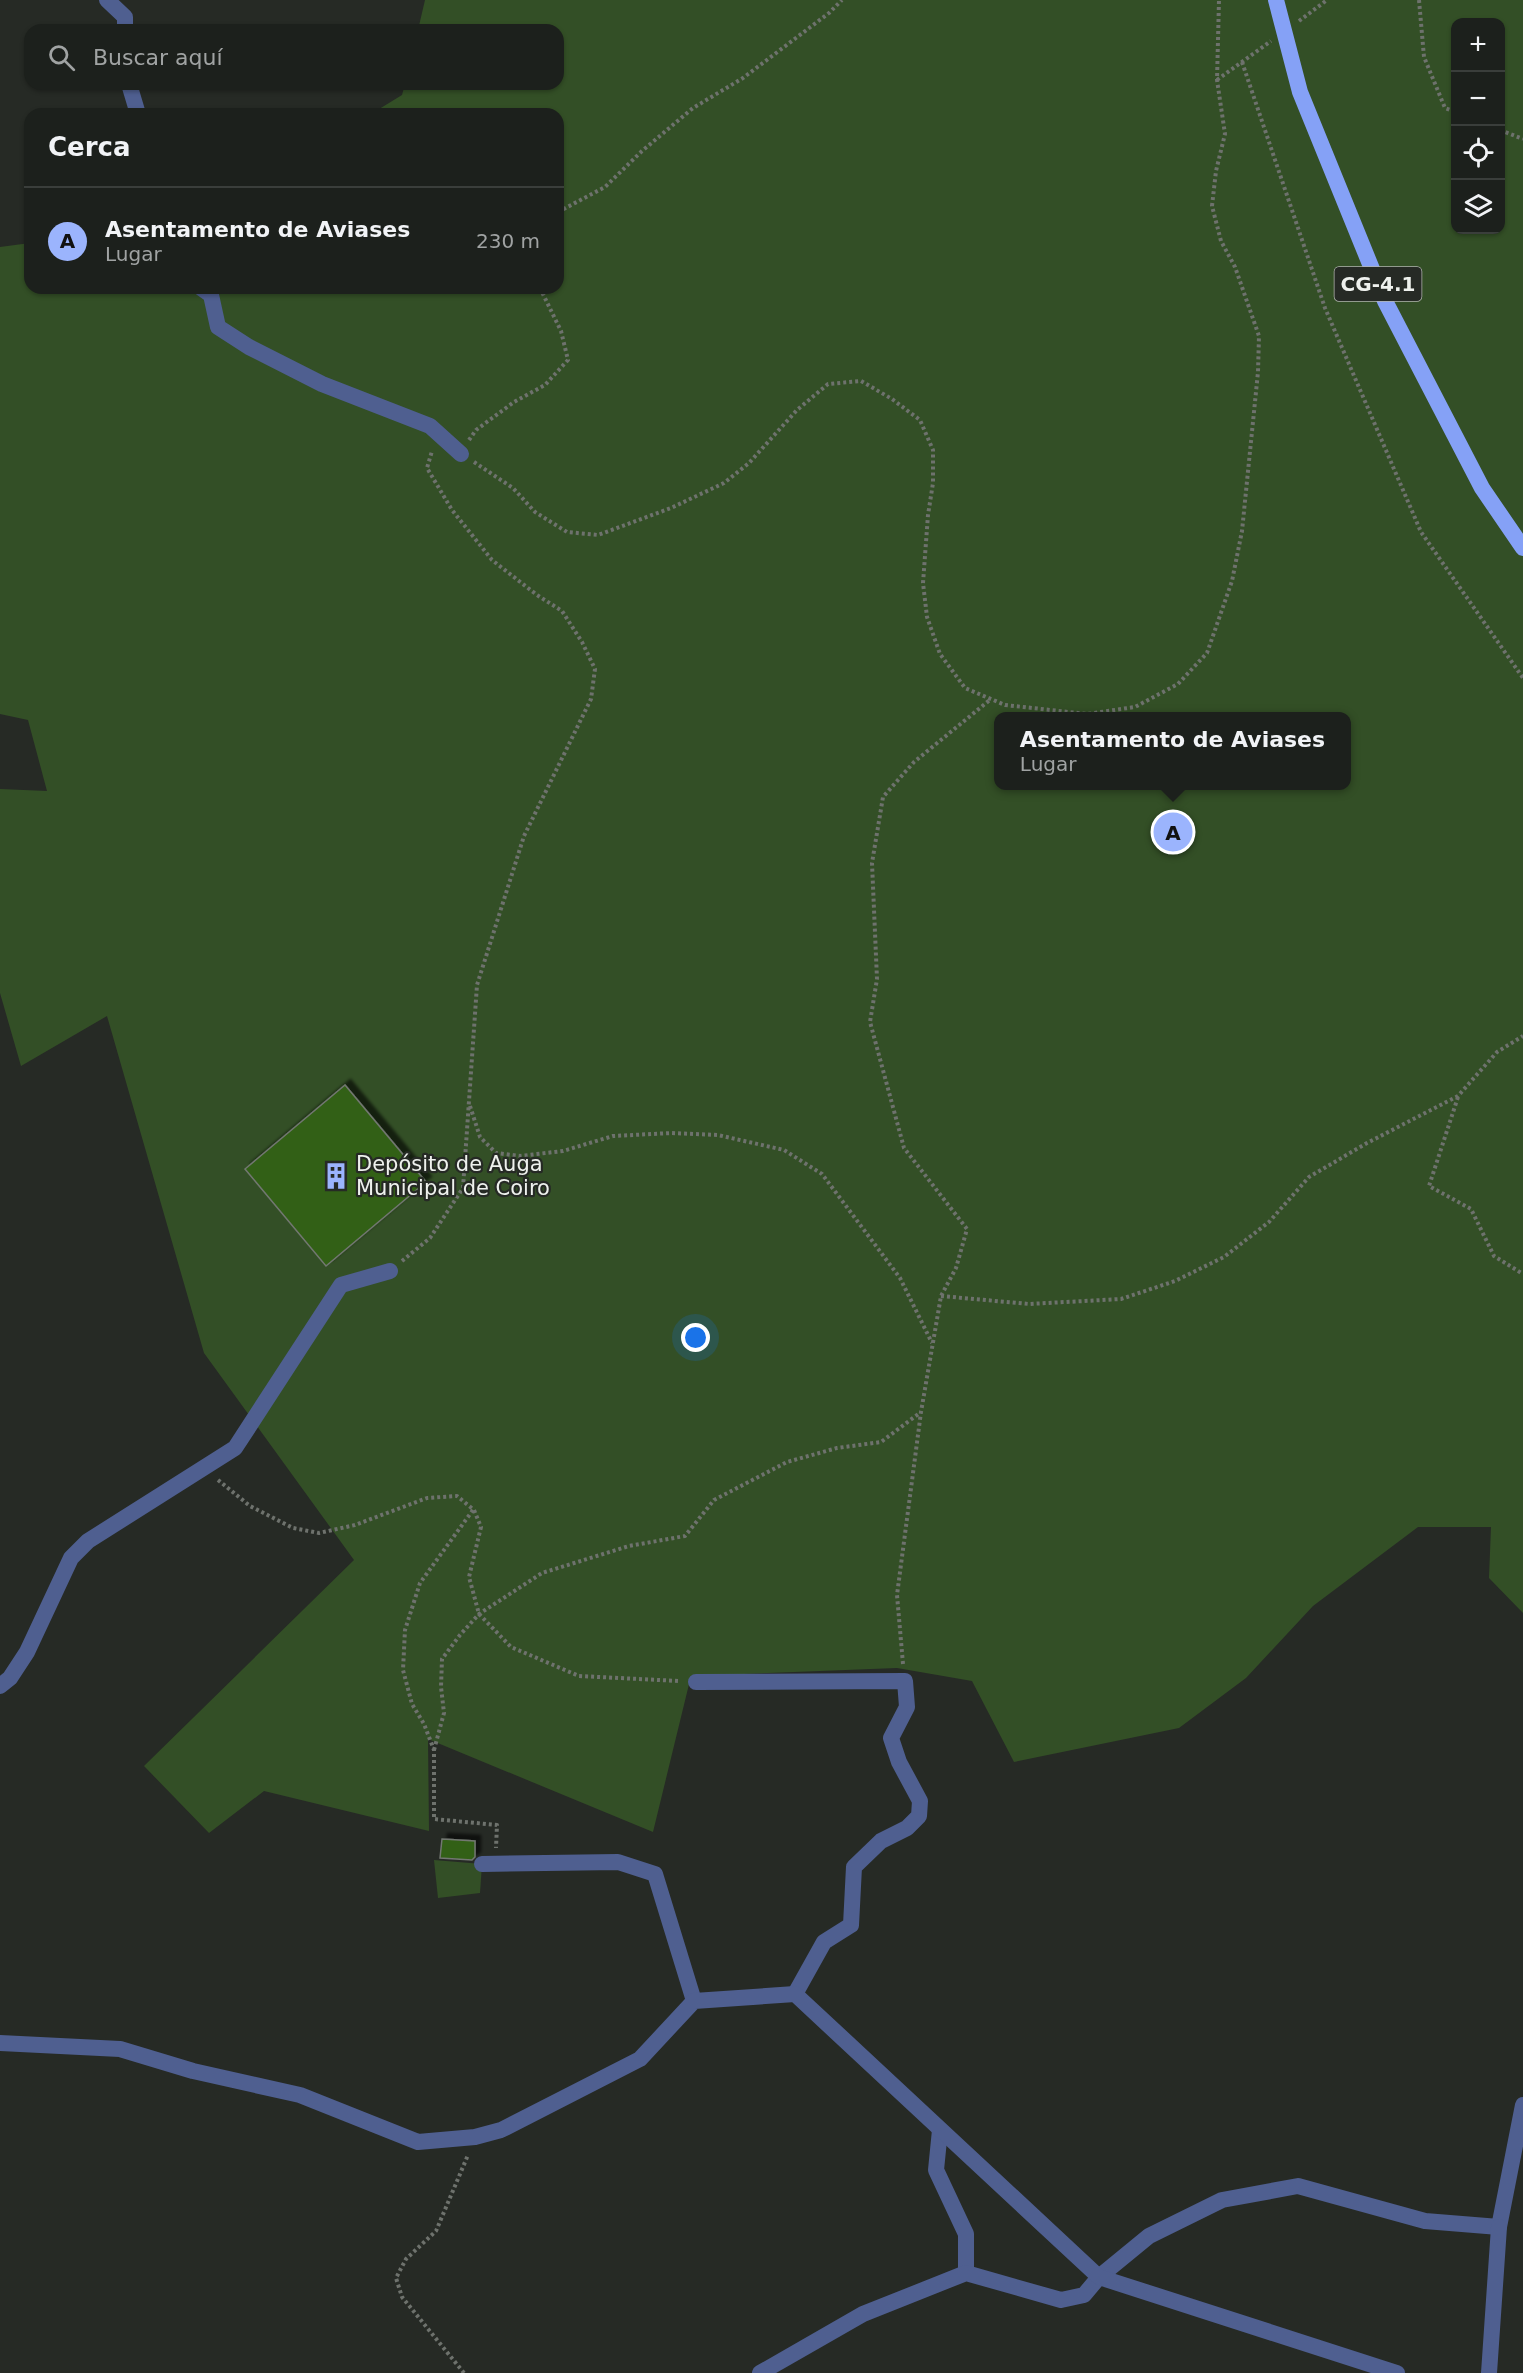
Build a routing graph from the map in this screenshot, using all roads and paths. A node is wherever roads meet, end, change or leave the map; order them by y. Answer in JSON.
{"nodes":[{"id":1,"x":107,"y":0,"type":"edge"},
{"id":2,"x":842,"y":0,"type":"edge"},
{"id":3,"x":1219,"y":0,"type":"edge"},
{"id":4,"x":1276,"y":0,"type":"edge"},
{"id":5,"x":1419,"y":0,"type":"edge"},
{"id":6,"x":125,"y":24,"type":"edge"},
{"id":7,"x":1217,"y":80,"type":"junction"},
{"id":8,"x":131,"y":90,"type":"edge"},
{"id":9,"x":136,"y":108,"type":"edge"},
{"id":10,"x":1451,"y":111,"type":"edge"},
{"id":11,"x":1505,"y":132,"type":"edge"},
{"id":12,"x":1523,"y":139,"type":"edge"},
{"id":13,"x":564,"y":209,"type":"edge"},
{"id":14,"x":210,"y":294,"type":"edge"},
{"id":15,"x":543,"y":294,"type":"edge"},
{"id":16,"x":437,"y":432,"type":"junction"},
{"id":17,"x":461,"y":454,"type":"junction"},
{"id":18,"x":1523,"y":548,"type":"edge"},
{"id":19,"x":1523,"y":678,"type":"edge"},
{"id":20,"x":991,"y":699,"type":"junction"},
{"id":21,"x":1069,"y":712,"type":"edge"},
{"id":22,"x":1101,"y":712,"type":"edge"},
{"id":23,"x":1523,"y":1036,"type":"edge"},
{"id":24,"x":1458,"y":1096,"type":"junction"},
{"id":25,"x":469,"y":1102,"type":"junction"},
{"id":26,"x":390,"y":1271,"type":"joint"},
{"id":27,"x":1523,"y":1274,"type":"edge"},
{"id":28,"x":941,"y":1296,"type":"junction"},
{"id":29,"x":933,"y":1345,"type":"junction"},
{"id":30,"x":921,"y":1412,"type":"junction"},
{"id":31,"x":203,"y":1468,"type":"junction"},
{"id":32,"x":474,"y":1510,"type":"junction"},
{"id":33,"x":479,"y":1614,"type":"junction"},
{"id":34,"x":696,"y":1682,"type":"joint"},
{"id":35,"x":905,"y":1682,"type":"junction"},
{"id":36,"x":0,"y":1686,"type":"edge"},
{"id":37,"x":434,"y":1750,"type":"junction"},
{"id":38,"x":489,"y":1864,"type":"joint"},
{"id":39,"x":795,"y":1994,"type":"junction"},
{"id":40,"x":694,"y":2001,"type":"junction"},
{"id":41,"x":0,"y":2043,"type":"edge"},
{"id":42,"x":1523,"y":2105,"type":"edge"},
{"id":43,"x":940,"y":2130,"type":"junction"},
{"id":44,"x":475,"y":2137,"type":"junction"},
{"id":45,"x":1499,"y":2227,"type":"junction"},
{"id":46,"x":966,"y":2273,"type":"junction"},
{"id":47,"x":1099,"y":2277,"type":"junction"},
{"id":48,"x":464,"y":2373,"type":"edge"},
{"id":49,"x":760,"y":2373,"type":"edge"},
{"id":50,"x":1397,"y":2373,"type":"edge"},
{"id":51,"x":1489,"y":2373,"type":"edge"}],
"edges":[{"from":1,"to":6,"type":"street"},
{"from":2,"to":13,"type":"path"},
{"from":3,"to":7,"type":"path"},
{"from":4,"to":18,"type":"highway","number":"CG-4.1"},
{"from":5,"to":10,"type":"path"},
{"from":7,"to":19,"type":"path"},
{"from":7,"to":22,"type":"path"},
{"from":8,"to":9,"type":"street"},
{"from":11,"to":12,"type":"path"},
{"from":14,"to":16,"type":"street"},
{"from":15,"to":17,"type":"path"},
{"from":16,"to":17,"type":"street"},
{"from":16,"to":25,"type":"path"},
{"from":17,"to":20,"type":"path"},
{"from":20,"to":21,"type":"path"},
{"from":20,"to":28,"type":"path"},
{"from":23,"to":24,"type":"path"},
{"from":24,"to":27,"type":"path"},
{"from":24,"to":28,"type":"path"},
{"from":25,"to":26,"type":"path"},
{"from":25,"to":29,"type":"path"},
{"from":26,"to":31,"type":"street"},
{"from":28,"to":29,"type":"path"},
{"from":29,"to":30,"type":"path"},
{"from":30,"to":33,"type":"path"},
{"from":30,"to":35,"type":"path"},
{"from":31,"to":32,"type":"path"},
{"from":31,"to":36,"type":"street"},
{"from":32,"to":33,"type":"path"},
{"from":32,"to":37,"type":"path"},
{"from":33,"to":34,"type":"path"},
{"from":33,"to":37,"type":"path"},
{"from":34,"to":35,"type":"street"},
{"from":35,"to":39,"type":"street"},
{"from":37,"to":38,"type":"path"},
{"from":38,"to":40,"type":"street"},
{"from":39,"to":40,"type":"street"},
{"from":39,"to":43,"type":"street"},
{"from":40,"to":44,"type":"street"},
{"from":41,"to":44,"type":"street"},
{"from":42,"to":45,"type":"street"},
{"from":43,"to":46,"type":"street"},
{"from":43,"to":47,"type":"street"},
{"from":44,"to":48,"type":"path"},
{"from":45,"to":47,"type":"street"},
{"from":45,"to":51,"type":"street"},
{"from":46,"to":47,"type":"street"},
{"from":46,"to":49,"type":"street"},
{"from":47,"to":50,"type":"street"}]}
